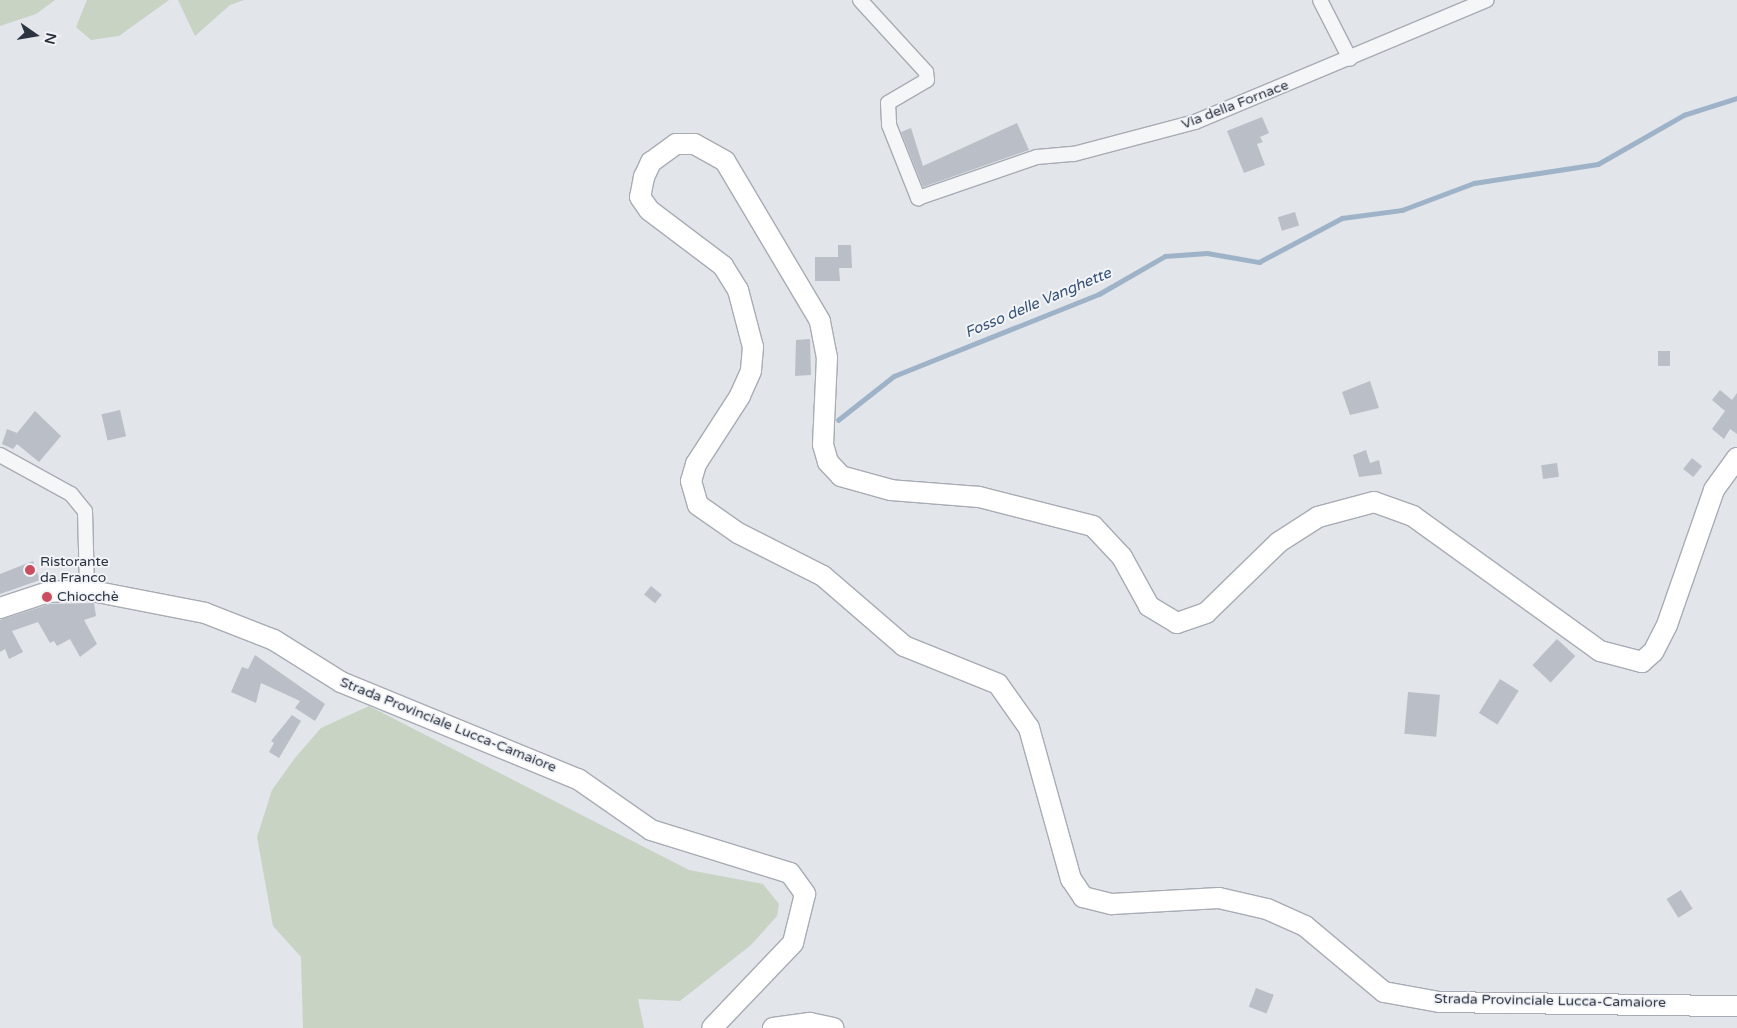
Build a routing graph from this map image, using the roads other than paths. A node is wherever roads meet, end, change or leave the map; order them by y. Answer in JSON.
{"nodes":[{"id":1,"x":860,"y":0,"type":"edge"},
{"id":2,"x":1320,"y":0,"type":"edge"},
{"id":3,"x":1486,"y":0,"type":"edge"},
{"id":4,"x":1350,"y":59,"type":"junction"},
{"id":5,"x":0,"y":456,"type":"edge"},
{"id":6,"x":1737,"y":458,"type":"edge"},
{"id":7,"x":87,"y":590,"type":"junction"},
{"id":8,"x":0,"y":608,"type":"edge"},
{"id":9,"x":1737,"y":1006,"type":"edge"},
{"id":10,"x":712,"y":1028,"type":"edge"},
{"id":11,"x":773,"y":1028,"type":"edge"},
{"id":12,"x":833,"y":1028,"type":"edge"}],
"edges":[{"from":1,"to":4,"type":"street","name":"Via della Fornace"},
{"from":2,"to":4,"type":"street"},
{"from":3,"to":4,"type":"street","name":"Via della Fornace"},
{"from":5,"to":7,"type":"street"},
{"from":6,"to":9,"type":"main road","name":"Strada Provinciale Lucca-Camaiore"},
{"from":7,"to":8,"type":"main road","name":"Strada Provinciale Lucca-Camaiore"},
{"from":7,"to":10,"type":"main road","name":"Strada Provinciale Lucca-Camaiore"},
{"from":11,"to":12,"type":"main road"}]}
